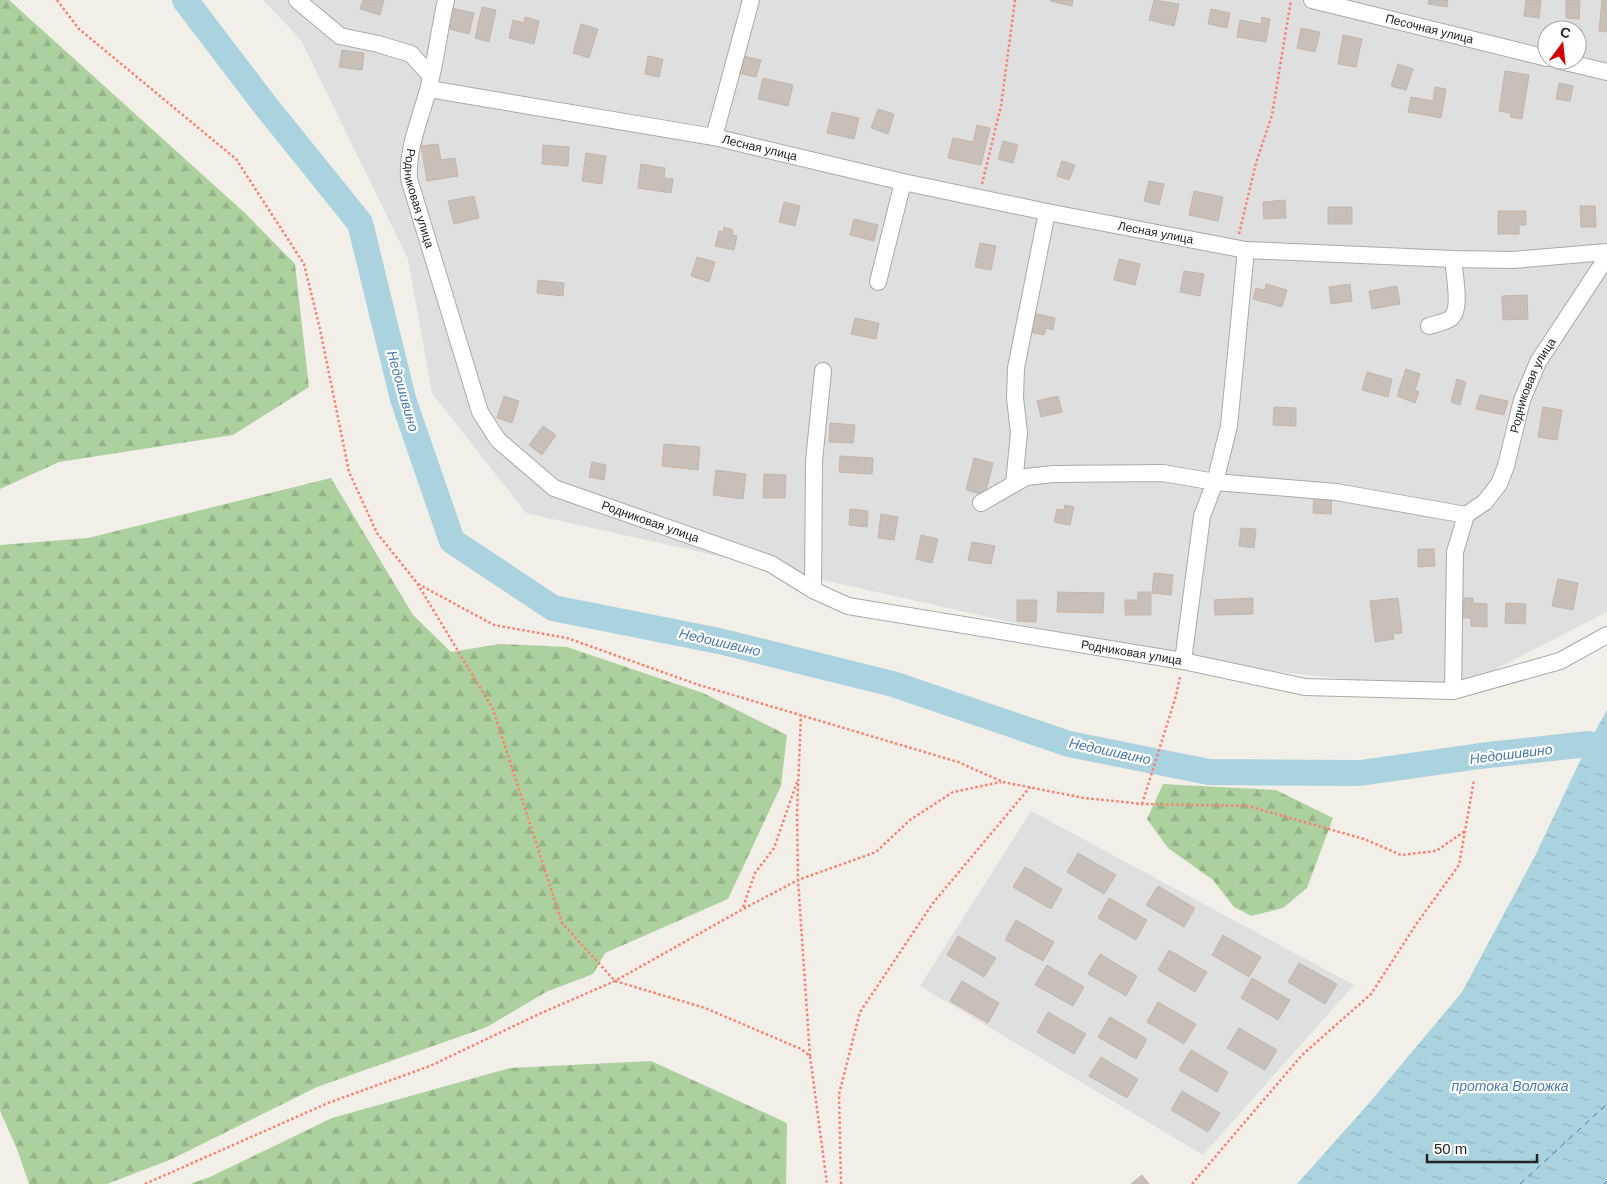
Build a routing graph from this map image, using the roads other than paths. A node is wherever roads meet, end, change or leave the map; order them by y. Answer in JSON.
{"nodes":[{"id":1,"x":297,"y":0,"type":"edge"},
{"id":2,"x":446,"y":0,"type":"edge"},
{"id":3,"x":751,"y":0,"type":"edge"},
{"id":4,"x":1312,"y":0,"type":"edge"},
{"id":5,"x":1338,"y":3,"type":"edge"},
{"id":6,"x":1537,"y":55,"type":"edge"},
{"id":7,"x":1587,"y":67,"type":"edge"},
{"id":8,"x":1607,"y":72,"type":"edge"},
{"id":9,"x":430,"y":82,"type":"junction"},
{"id":10,"x":714,"y":137,"type":"junction"},
{"id":11,"x":903,"y":182,"type":"junction"},
{"id":12,"x":1047,"y":212,"type":"junction"},
{"id":13,"x":1241,"y":249,"type":"junction"},
{"id":14,"x":1607,"y":252,"type":"edge"},
{"id":15,"x":1607,"y":257,"type":"edge"},
{"id":16,"x":1453,"y":259,"type":"junction"},
{"id":17,"x":878,"y":282,"type":"dead end"},
{"id":18,"x":1429,"y":326,"type":"dead end"},
{"id":19,"x":823,"y":371,"type":"dead end"},
{"id":20,"x":1215,"y":482,"type":"junction"},
{"id":21,"x":1014,"y":484,"type":"junction"},
{"id":22,"x":981,"y":503,"type":"dead end"},
{"id":23,"x":1466,"y":515,"type":"junction"},
{"id":24,"x":813,"y":590,"type":"junction"},
{"id":25,"x":1607,"y":635,"type":"edge"},
{"id":26,"x":1183,"y":661,"type":"junction"},
{"id":27,"x":1453,"y":691,"type":"junction"}],
"edges":[{"from":1,"to":9,"type":"street"},
{"from":2,"to":9,"type":"street","name":"Родниковая улица"},
{"from":3,"to":10,"type":"street","name":"Лесная улица"},
{"from":4,"to":5,"type":"street","name":"Песочная улица"},
{"from":5,"to":6,"type":"street","name":"Песочная улица"},
{"from":7,"to":8,"type":"street"},
{"from":9,"to":10,"type":"street","name":"Лесная улица"},
{"from":9,"to":24,"type":"street","name":"Родниковая улица"},
{"from":10,"to":11,"type":"street","name":"Лесная улица"},
{"from":11,"to":12,"type":"street","name":"Лесная улица"},
{"from":11,"to":17,"type":"street"},
{"from":12,"to":13,"type":"street","name":"Лесная улица"},
{"from":12,"to":21,"type":"street"},
{"from":13,"to":16,"type":"street","name":"Лесная улица"},
{"from":13,"to":20,"type":"street"},
{"from":14,"to":16,"type":"street","name":"Лесная улица"},
{"from":15,"to":23,"type":"street","name":"Родниковая улица"},
{"from":16,"to":18,"type":"street"},
{"from":19,"to":24,"type":"street"},
{"from":20,"to":21,"type":"street"},
{"from":20,"to":23,"type":"street"},
{"from":20,"to":26,"type":"street"},
{"from":21,"to":22,"type":"street"},
{"from":23,"to":27,"type":"street"},
{"from":24,"to":26,"type":"street","name":"Родниковая улица"},
{"from":25,"to":27,"type":"street","name":"Родниковая улица"},
{"from":26,"to":27,"type":"street","name":"Родниковая улица"}]}
